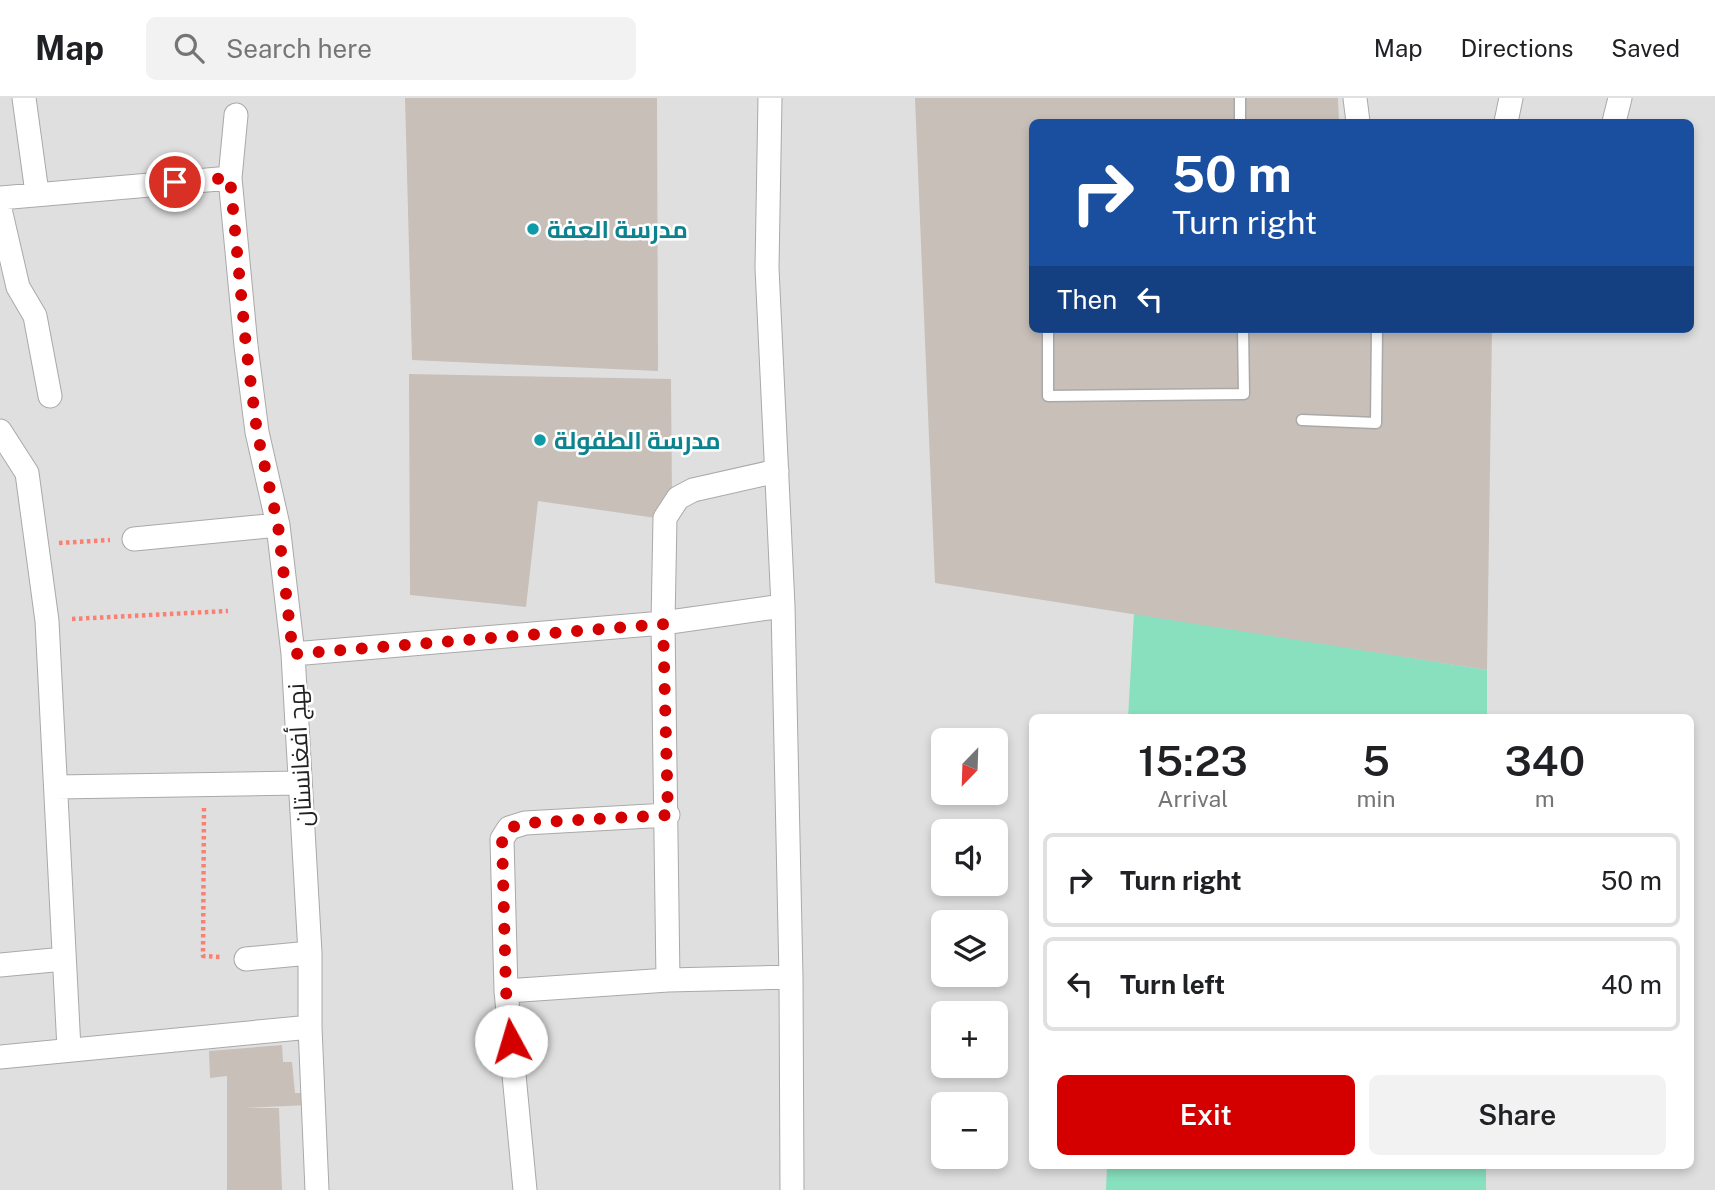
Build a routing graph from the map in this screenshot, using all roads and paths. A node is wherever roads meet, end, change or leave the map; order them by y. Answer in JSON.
{"nodes":[{"id":1,"x":24,"y":98,"type":"edge"},
{"id":2,"x":770,"y":98,"type":"edge"},
{"id":3,"x":1240,"y":98,"type":"edge"},
{"id":4,"x":1355,"y":98,"type":"edge"},
{"id":5,"x":1511,"y":98,"type":"edge"},
{"id":6,"x":1620,"y":98,"type":"edge"},
{"id":7,"x":236,"y":115,"type":"dead end"},
{"id":8,"x":1240,"y":119,"type":"edge"},
{"id":9,"x":1358,"y":119,"type":"edge"},
{"id":10,"x":1507,"y":119,"type":"edge"},
{"id":11,"x":1615,"y":119,"type":"edge"},
{"id":12,"x":230,"y":178,"type":"junction"},
{"id":13,"x":37,"y":193,"type":"junction"},
{"id":14,"x":0,"y":198,"type":"edge"},
{"id":15,"x":0,"y":209,"type":"edge"},
{"id":16,"x":1048,"y":333,"type":"edge"},
{"id":17,"x":1243,"y":333,"type":"edge"},
{"id":18,"x":1377,"y":333,"type":"edge"},
{"id":19,"x":50,"y":396,"type":"dead end"},
{"id":20,"x":1302,"y":420,"type":"dead end"},
{"id":21,"x":0,"y":431,"type":"edge"},
{"id":22,"x":777,"y":471,"type":"junction"},
{"id":23,"x":278,"y":525,"type":"junction"},
{"id":24,"x":134,"y":539,"type":"joint"},
{"id":25,"x":37,"y":544,"type":"junction"},
{"id":26,"x":783,"y":606,"type":"junction"},
{"id":27,"x":229,"y":611,"type":"dead end"},
{"id":28,"x":47,"y":621,"type":"junction"},
{"id":29,"x":663,"y":624,"type":"junction"},
{"id":30,"x":293,"y":654,"type":"junction"},
{"id":31,"x":300,"y":783,"type":"junction"},
{"id":32,"x":204,"y":786,"type":"junction"},
{"id":33,"x":57,"y":787,"type":"junction"},
{"id":34,"x":668,"y":815,"type":"junction"},
{"id":35,"x":310,"y":953,"type":"junction"},
{"id":36,"x":64,"y":959,"type":"junction"},
{"id":37,"x":246,"y":959,"type":"joint"},
{"id":38,"x":0,"y":965,"type":"edge"},
{"id":39,"x":791,"y":977,"type":"junction"},
{"id":40,"x":668,"y":980,"type":"junction"},
{"id":41,"x":506,"y":991,"type":"junction"},
{"id":42,"x":310,"y":1027,"type":"junction"},
{"id":43,"x":69,"y":1049,"type":"junction"},
{"id":44,"x":0,"y":1057,"type":"edge"},
{"id":45,"x":317,"y":1190,"type":"edge"},
{"id":46,"x":525,"y":1190,"type":"edge"},
{"id":47,"x":792,"y":1190,"type":"edge"}],
"edges":[{"from":1,"to":13,"type":"street"},
{"from":2,"to":22,"type":"street"},
{"from":3,"to":8,"type":"lane"},
{"from":4,"to":9,"type":"street"},
{"from":5,"to":10,"type":"street"},
{"from":6,"to":11,"type":"street"},
{"from":7,"to":12,"type":"street","name":"نهج أفغانستان"},
{"from":12,"to":13,"type":"street"},
{"from":12,"to":23,"type":"street","name":"نهج أفغانستان"},
{"from":13,"to":14,"type":"street"},
{"from":15,"to":19,"type":"street"},
{"from":16,"to":17,"type":"lane"},
{"from":18,"to":20,"type":"lane"},
{"from":21,"to":25,"type":"street"},
{"from":22,"to":26,"type":"street"},
{"from":22,"to":29,"type":"street"},
{"from":23,"to":24,"type":"street"},
{"from":23,"to":30,"type":"street","name":"نهج أفغانستان"},
{"from":24,"to":25,"type":"path"},
{"from":25,"to":28,"type":"street"},
{"from":26,"to":29,"type":"street"},
{"from":26,"to":39,"type":"street"},
{"from":27,"to":28,"type":"path"},
{"from":28,"to":33,"type":"street"},
{"from":29,"to":30,"type":"street"},
{"from":29,"to":34,"type":"street"},
{"from":30,"to":31,"type":"street","name":"نهج أفغانستان"},
{"from":31,"to":32,"type":"street"},
{"from":31,"to":35,"type":"street","name":"نهج أفغانستان"},
{"from":32,"to":33,"type":"street"},
{"from":32,"to":37,"type":"path"},
{"from":33,"to":36,"type":"street"},
{"from":34,"to":40,"type":"street"},
{"from":34,"to":41,"type":"street"},
{"from":35,"to":37,"type":"street"},
{"from":35,"to":42,"type":"street","name":"نهج أفغانستان"},
{"from":36,"to":38,"type":"street"},
{"from":36,"to":43,"type":"street"},
{"from":39,"to":40,"type":"street"},
{"from":39,"to":47,"type":"street"},
{"from":40,"to":41,"type":"street"},
{"from":41,"to":46,"type":"street"},
{"from":42,"to":43,"type":"street"},
{"from":42,"to":45,"type":"street","name":"نهج أفغانستان"},
{"from":43,"to":44,"type":"street"}]}
